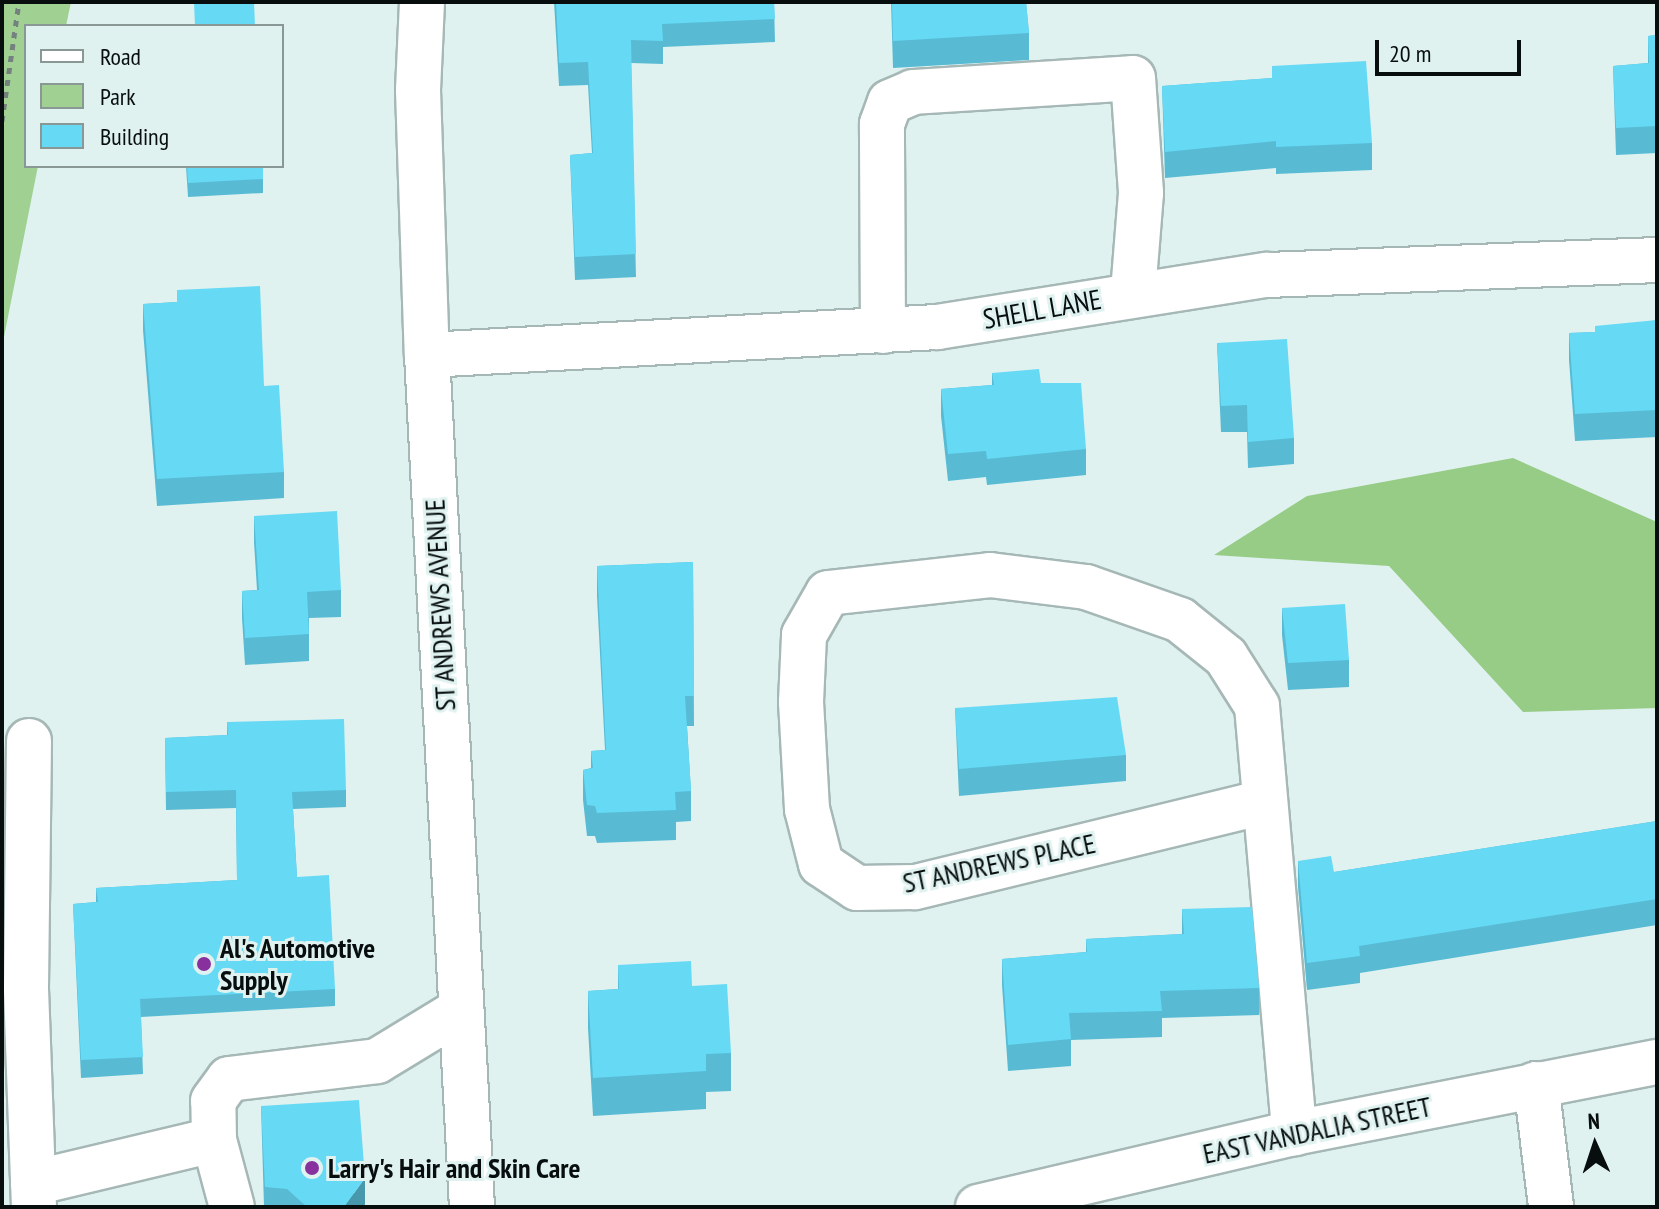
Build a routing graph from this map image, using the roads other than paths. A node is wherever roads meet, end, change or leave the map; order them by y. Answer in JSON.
{"nodes":[{"id":1,"x":422,"y":2,"type":"edge"},
{"id":2,"x":1657,"y":260,"type":"edge"},
{"id":3,"x":1133,"y":293,"type":"junction"},
{"id":4,"x":883,"y":331,"type":"junction"},
{"id":5,"x":427,"y":355,"type":"junction"},
{"id":6,"x":29,"y":741,"type":"dead end"},
{"id":7,"x":1264,"y":802,"type":"junction"},
{"id":8,"x":461,"y":1010,"type":"junction"},
{"id":9,"x":1657,"y":1062,"type":"edge"},
{"id":10,"x":1536,"y":1084,"type":"junction"},
{"id":11,"x":1294,"y":1133,"type":"junction"},
{"id":12,"x":214,"y":1140,"type":"junction"},
{"id":13,"x":34,"y":1195,"type":"edge"},
{"id":14,"x":232,"y":1207,"type":"edge"},
{"id":15,"x":472,"y":1207,"type":"edge"},
{"id":16,"x":978,"y":1207,"type":"edge"},
{"id":17,"x":1551,"y":1207,"type":"edge"}],
"edges":[{"from":1,"to":5,"type":"street","name":"ST ANDREWS AVENUE"},
{"from":2,"to":3,"type":"street","name":"SHELL LANE"},
{"from":3,"to":4,"type":"street","name":"SHELL LANE"},
{"from":3,"to":4,"type":"street"},
{"from":4,"to":5,"type":"street","name":"SHELL LANE"},
{"from":5,"to":8,"type":"street","name":"ST ANDREWS AVENUE"},
{"from":6,"to":13,"type":"street"},
{"from":7,"to":7,"type":"street","name":"ST ANDREWS PLACE"},
{"from":7,"to":11,"type":"street","name":"ST ANDREWS PLACE"},
{"from":8,"to":12,"type":"street"},
{"from":8,"to":15,"type":"street","name":"ST ANDREWS AVENUE"},
{"from":9,"to":10,"type":"street","name":"EAST VANDALIA STREET"},
{"from":10,"to":11,"type":"street","name":"EAST VANDALIA STREET"},
{"from":10,"to":17,"type":"street"},
{"from":11,"to":16,"type":"street","name":"EAST VANDALIA STREET"},
{"from":12,"to":13,"type":"street"},
{"from":12,"to":14,"type":"street"}]}
